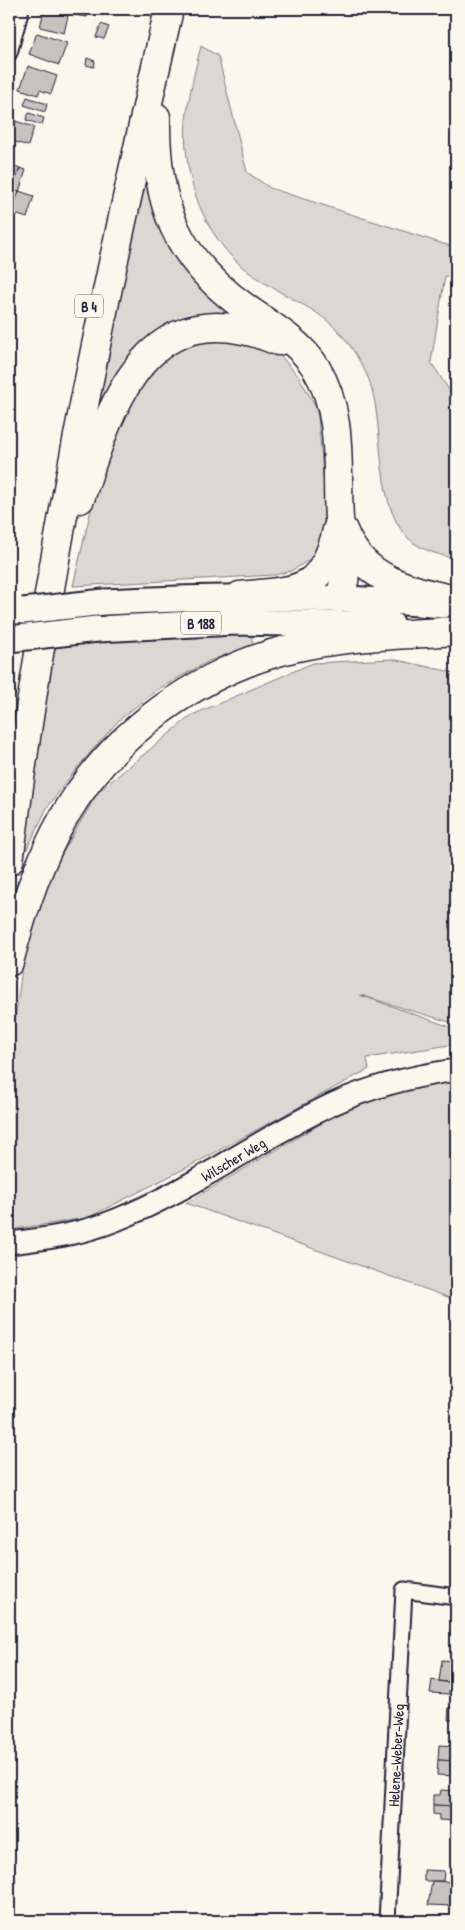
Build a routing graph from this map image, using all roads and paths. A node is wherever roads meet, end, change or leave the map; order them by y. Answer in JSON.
{"nodes":[{"id":1,"x":153,"y":9,"type":"edge"},
{"id":2,"x":168,"y":9,"type":"edge"},
{"id":3,"x":16,"y":17,"type":"edge"},
{"id":4,"x":162,"y":39,"type":"junction"},
{"id":5,"x":9,"y":53,"type":"edge"},
{"id":6,"x":323,"y":382,"type":"junction"},
{"id":7,"x":339,"y":519,"type":"junction"},
{"id":8,"x":49,"y":595,"type":"junction"},
{"id":9,"x":240,"y":596,"type":"junction"},
{"id":10,"x":338,"y":598,"type":"junction"},
{"id":11,"x":456,"y":600,"type":"edge"},
{"id":12,"x":9,"y":613,"type":"edge"},
{"id":13,"x":305,"y":622,"type":"junction"},
{"id":14,"x":456,"y":623,"type":"edge"},
{"id":15,"x":9,"y":639,"type":"edge"},
{"id":16,"x":9,"y":746,"type":"edge"},
{"id":17,"x":9,"y":861,"type":"edge"},
{"id":18,"x":9,"y":962,"type":"edge"},
{"id":19,"x":456,"y":1070,"type":"edge"},
{"id":20,"x":9,"y":1243,"type":"edge"},
{"id":21,"x":456,"y":1597,"type":"edge"},
{"id":22,"x":387,"y":1921,"type":"edge"}],
"edges":[{"from":1,"to":16,"type":"highway","number":"B 4"},
{"from":2,"to":4,"type":"highway","number":"B 4"},
{"from":3,"to":5,"type":"street"},
{"from":4,"to":6,"type":"highway"},
{"from":4,"to":8,"type":"highway","number":"B 4"},
{"from":6,"to":7,"type":"highway"},
{"from":6,"to":8,"type":"highway"},
{"from":7,"to":9,"type":"highway"},
{"from":7,"to":10,"type":"highway"},
{"from":7,"to":11,"type":"highway"},
{"from":8,"to":17,"type":"highway","number":"B 4"},
{"from":9,"to":10,"type":"main road","number":"B 188"},
{"from":9,"to":12,"type":"main road","number":"B 188","bridge":true},
{"from":10,"to":13,"type":"main road"},
{"from":10,"to":14,"type":"main road","number":"B 188"},
{"from":13,"to":14,"type":"main road","number":"B 188"},
{"from":13,"to":15,"type":"main road","number":"B 188","bridge":true},
{"from":14,"to":18,"type":"highway"},
{"from":19,"to":20,"type":"street","name":"Wilscher Weg"},
{"from":21,"to":22,"type":"street","name":"Helene-Weber-Weg"}]}
